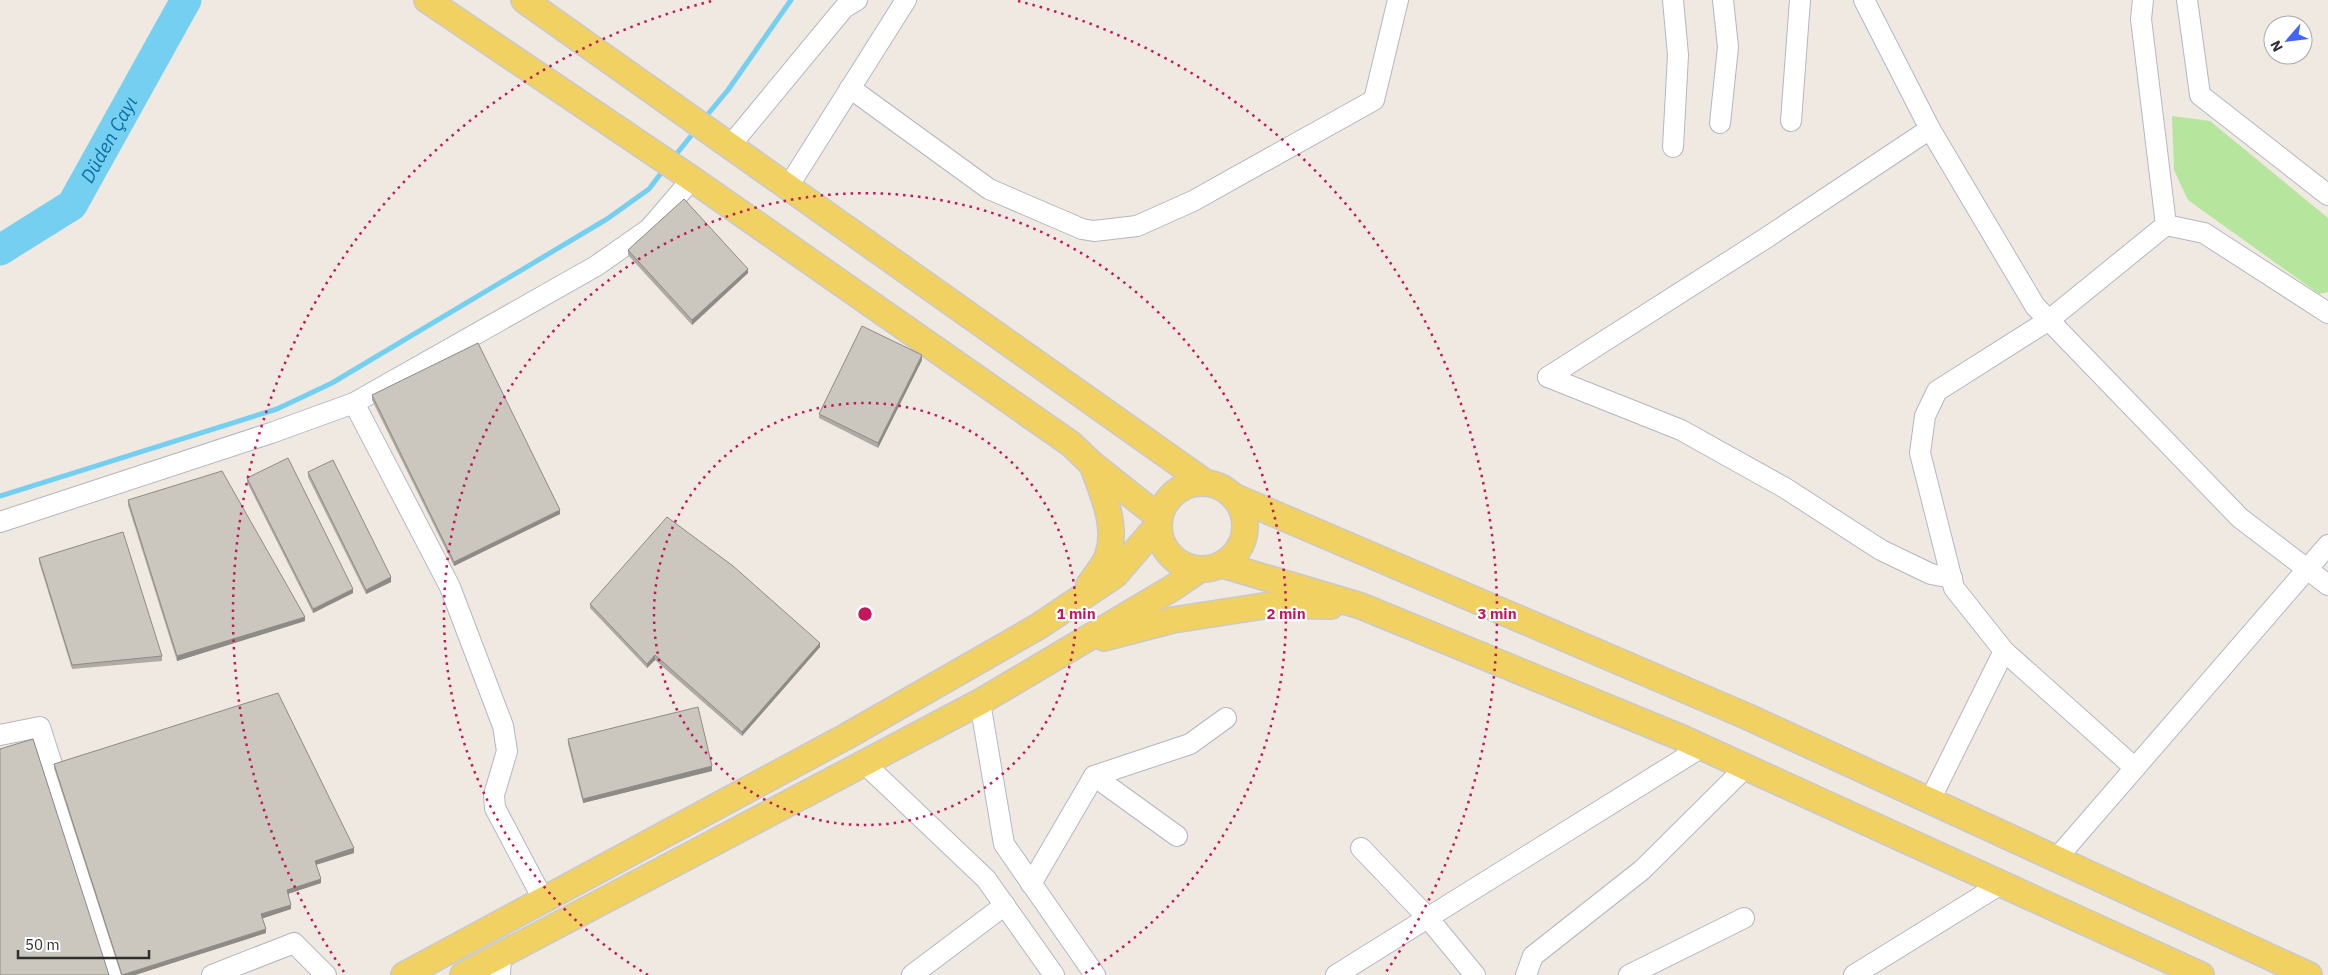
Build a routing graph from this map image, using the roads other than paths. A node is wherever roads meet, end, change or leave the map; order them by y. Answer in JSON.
{"nodes":[{"id":1,"x":428,"y":0,"type":"edge"},
{"id":2,"x":524,"y":0,"type":"edge"},
{"id":3,"x":857,"y":0,"type":"edge"},
{"id":4,"x":906,"y":0,"type":"edge"},
{"id":5,"x":1398,"y":0,"type":"edge"},
{"id":6,"x":1673,"y":0,"type":"edge"},
{"id":7,"x":1723,"y":0,"type":"edge"},
{"id":8,"x":1800,"y":0,"type":"edge"},
{"id":9,"x":1864,"y":0,"type":"edge"},
{"id":10,"x":2142,"y":0,"type":"edge"},
{"id":11,"x":2187,"y":0,"type":"edge"},
{"id":12,"x":850,"y":88,"type":"junction"},
{"id":13,"x":1791,"y":121,"type":"dead end"},
{"id":14,"x":1720,"y":123,"type":"dead end"},
{"id":15,"x":1930,"y":129,"type":"junction"},
{"id":16,"x":730,"y":146,"type":"junction"},
{"id":17,"x":1673,"y":147,"type":"dead end"},
{"id":18,"x":692,"y":179,"type":"junction"},
{"id":19,"x":788,"y":187,"type":"junction"},
{"id":20,"x":2328,"y":194,"type":"edge"},
{"id":21,"x":2166,"y":225,"type":"junction"},
{"id":22,"x":2328,"y":313,"type":"edge"},
{"id":23,"x":2049,"y":320,"type":"junction"},
{"id":24,"x":354,"y":403,"type":"junction"},
{"id":25,"x":1092,"y":464,"type":"junction"},
{"id":26,"x":1206,"y":483,"type":"junction"},
{"id":27,"x":1234,"y":496,"type":"junction"},
{"id":28,"x":0,"y":522,"type":"edge"},
{"id":29,"x":1159,"y":522,"type":"junction"},
{"id":30,"x":2328,"y":545,"type":"edge"},
{"id":31,"x":1211,"y":568,"type":"junction"},
{"id":32,"x":2306,"y":569,"type":"junction"},
{"id":33,"x":1952,"y":578,"type":"junction"},
{"id":34,"x":2328,"y":585,"type":"edge"},
{"id":35,"x":1079,"y":601,"type":"junction"},
{"id":36,"x":1361,"y":606,"type":"junction"},
{"id":37,"x":1077,"y":644,"type":"junction"},
{"id":38,"x":2004,"y":651,"type":"junction"},
{"id":39,"x":980,"y":702,"type":"junction"},
{"id":40,"x":1226,"y":718,"type":"dead end"},
{"id":41,"x":0,"y":735,"type":"edge"},
{"id":42,"x":1702,"y":747,"type":"junction"},
{"id":43,"x":864,"y":763,"type":"junction"},
{"id":44,"x":1746,"y":767,"type":"junction"},
{"id":45,"x":2135,"y":768,"type":"junction"},
{"id":46,"x":1094,"y":776,"type":"junction"},
{"id":47,"x":1930,"y":800,"type":"junction"},
{"id":48,"x":1176,"y":836,"type":"dead end"},
{"id":49,"x":1361,"y":848,"type":"dead end"},
{"id":50,"x":2057,"y":858,"type":"junction"},
{"id":51,"x":1031,"y":884,"type":"junction"},
{"id":52,"x":2001,"y":884,"type":"junction"},
{"id":53,"x":544,"y":901,"type":"junction"},
{"id":54,"x":1005,"y":905,"type":"junction"},
{"id":55,"x":1428,"y":918,"type":"junction"},
{"id":56,"x":1744,"y":918,"type":"dead end"},
{"id":57,"x":500,"y":965,"type":"edge"},
{"id":58,"x":119,"y":975,"type":"edge"},
{"id":59,"x":212,"y":975,"type":"edge"},
{"id":60,"x":326,"y":975,"type":"edge"},
{"id":61,"x":404,"y":975,"type":"edge"},
{"id":62,"x":463,"y":975,"type":"edge"},
{"id":63,"x":912,"y":975,"type":"edge"},
{"id":64,"x":1054,"y":975,"type":"edge"},
{"id":65,"x":1096,"y":975,"type":"edge"},
{"id":66,"x":1336,"y":975,"type":"edge"},
{"id":67,"x":1475,"y":975,"type":"edge"},
{"id":68,"x":1526,"y":975,"type":"edge"},
{"id":69,"x":1629,"y":975,"type":"edge"},
{"id":70,"x":1854,"y":975,"type":"edge"},
{"id":71,"x":2201,"y":975,"type":"edge"},
{"id":72,"x":2309,"y":975,"type":"edge"}],
"edges":[{"from":1,"to":18,"type":"main road"},
{"from":2,"to":16,"type":"main road"},
{"from":3,"to":16,"type":"street"},
{"from":4,"to":12,"type":"street"},
{"from":5,"to":12,"type":"street"},
{"from":6,"to":17,"type":"street"},
{"from":7,"to":14,"type":"street"},
{"from":8,"to":13,"type":"street"},
{"from":9,"to":15,"type":"street"},
{"from":10,"to":21,"type":"street"},
{"from":11,"to":20,"type":"street"},
{"from":12,"to":19,"type":"street"},
{"from":15,"to":23,"type":"street"},
{"from":15,"to":33,"type":"street"},
{"from":16,"to":19,"type":"main road"},
{"from":18,"to":24,"type":"street"},
{"from":18,"to":25,"type":"main road"},
{"from":19,"to":26,"type":"main road"},
{"from":21,"to":22,"type":"street"},
{"from":21,"to":23,"type":"street"},
{"from":23,"to":32,"type":"street"},
{"from":23,"to":33,"type":"street"},
{"from":24,"to":28,"type":"street"},
{"from":24,"to":53,"type":"street"},
{"from":25,"to":29,"type":"main road"},
{"from":25,"to":35,"type":"main road"},
{"from":26,"to":27,"type":"main road"},
{"from":26,"to":29,"type":"main road"},
{"from":27,"to":31,"type":"main road"},
{"from":27,"to":47,"type":"main road"},
{"from":29,"to":31,"type":"main road"},
{"from":29,"to":35,"type":"main road"},
{"from":30,"to":32,"type":"street"},
{"from":31,"to":36,"type":"main road"},
{"from":31,"to":37,"type":"main road"},
{"from":32,"to":34,"type":"street"},
{"from":32,"to":45,"type":"street"},
{"from":33,"to":38,"type":"street"},
{"from":35,"to":53,"type":"main road"},
{"from":36,"to":37,"type":"main road"},
{"from":36,"to":42,"type":"main road"},
{"from":37,"to":39,"type":"main road"},
{"from":38,"to":45,"type":"street"},
{"from":38,"to":47,"type":"street"},
{"from":39,"to":43,"type":"main road"},
{"from":39,"to":51,"type":"street"},
{"from":40,"to":46,"type":"street"},
{"from":41,"to":58,"type":"street"},
{"from":42,"to":44,"type":"main road"},
{"from":42,"to":55,"type":"street"},
{"from":43,"to":54,"type":"street"},
{"from":43,"to":57,"type":"main road"},
{"from":44,"to":52,"type":"main road"},
{"from":44,"to":68,"type":"street"},
{"from":45,"to":50,"type":"street"},
{"from":46,"to":48,"type":"street"},
{"from":46,"to":51,"type":"street"},
{"from":47,"to":50,"type":"main road"},
{"from":49,"to":55,"type":"street"},
{"from":50,"to":72,"type":"main road"},
{"from":51,"to":65,"type":"street"},
{"from":52,"to":70,"type":"street"},
{"from":52,"to":71,"type":"main road"},
{"from":53,"to":61,"type":"main road"},
{"from":54,"to":63,"type":"street"},
{"from":54,"to":64,"type":"street"},
{"from":55,"to":66,"type":"street"},
{"from":55,"to":67,"type":"street"},
{"from":56,"to":69,"type":"street"},
{"from":57,"to":62,"type":"main road"},
{"from":59,"to":60,"type":"street"}]}
